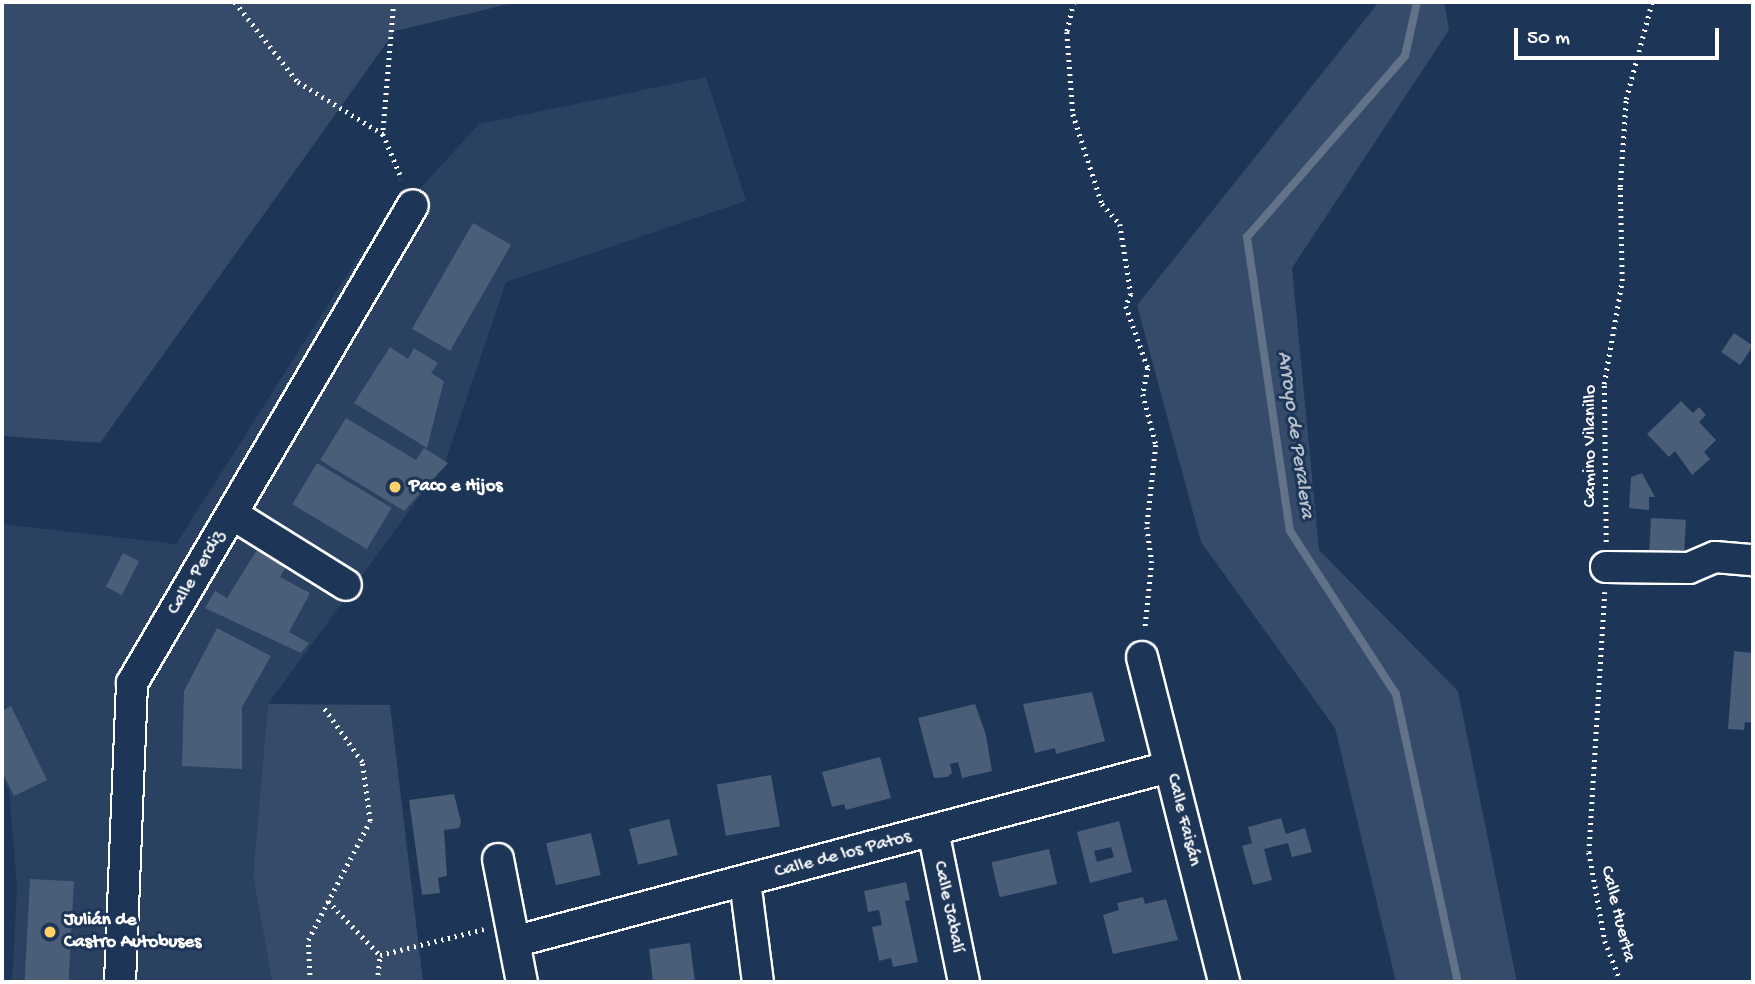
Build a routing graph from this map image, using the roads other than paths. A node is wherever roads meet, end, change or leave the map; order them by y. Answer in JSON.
{"nodes":[{"id":1,"x":414,"y":205,"type":"road end"},
{"id":2,"x":232,"y":514,"type":"junction"},
{"id":3,"x":1753,"y":560,"type":"edge"},
{"id":4,"x":1606,"y":567,"type":"road end"},
{"id":5,"x":345,"y":585,"type":"dead end"},
{"id":6,"x":1142,"y":657,"type":"road end"},
{"id":7,"x":1169,"y":767,"type":"junction"},
{"id":8,"x":933,"y":831,"type":"junction"},
{"id":9,"x":498,"y":859,"type":"dead end"},
{"id":10,"x":745,"y":881,"type":"junction"},
{"id":11,"x":515,"y":931,"type":"junction"},
{"id":12,"x":120,"y":982,"type":"edge"},
{"id":13,"x":522,"y":982,"type":"edge"},
{"id":14,"x":758,"y":982,"type":"edge"},
{"id":15,"x":964,"y":982,"type":"edge"},
{"id":16,"x":1223,"y":982,"type":"edge"}],
"edges":[{"from":1,"to":2,"type":"street","name":"Calle Perdiz"},
{"from":2,"to":5,"type":"street"},
{"from":2,"to":12,"type":"street","name":"Calle Perdiz"},
{"from":3,"to":4,"type":"street"},
{"from":6,"to":7,"type":"street","name":"Calle Faisán"},
{"from":7,"to":8,"type":"street","name":"Calle de los Patos"},
{"from":7,"to":16,"type":"street","name":"Calle Faisán"},
{"from":8,"to":10,"type":"street","name":"Calle de los Patos"},
{"from":8,"to":15,"type":"street","name":"Calle Jabalí"},
{"from":9,"to":11,"type":"street"},
{"from":10,"to":11,"type":"street","name":"Calle de los Patos"},
{"from":10,"to":14,"type":"street"},
{"from":11,"to":13,"type":"street"}]}
